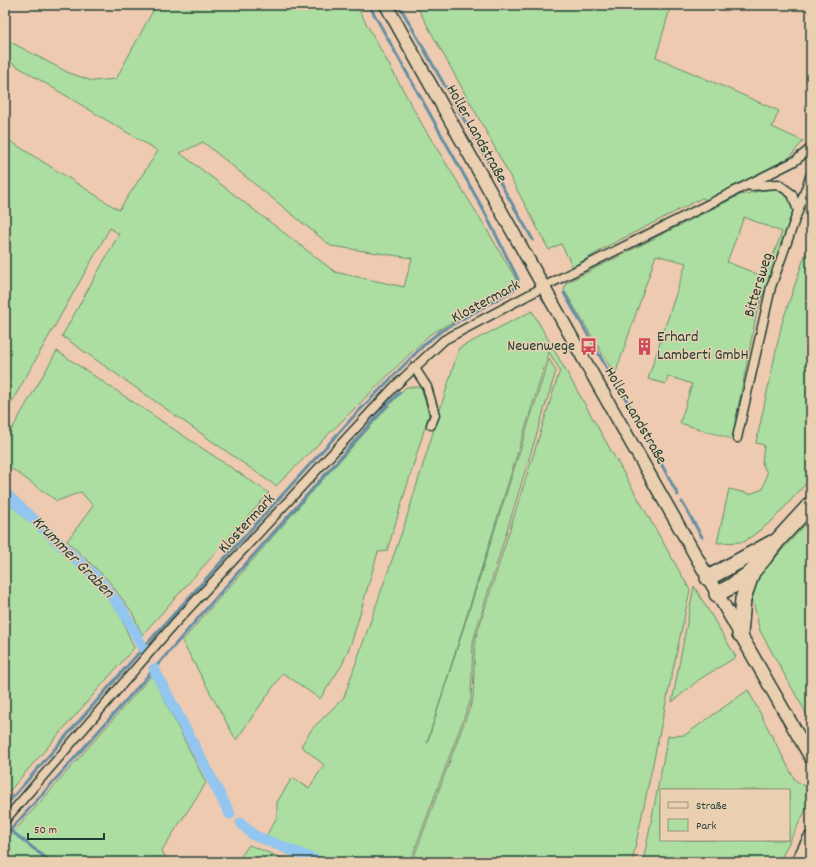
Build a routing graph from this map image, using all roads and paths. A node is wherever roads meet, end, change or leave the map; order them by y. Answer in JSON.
{"nodes":[{"id":1,"x":386,"y":5,"type":"edge"},
{"id":2,"x":811,"y":148,"type":"edge"},
{"id":3,"x":811,"y":174,"type":"edge"},
{"id":4,"x":747,"y":186,"type":"junction"},
{"id":5,"x":798,"y":211,"type":"junction"},
{"id":6,"x":543,"y":287,"type":"junction"},
{"id":7,"x":414,"y":367,"type":"junction"},
{"id":8,"x":432,"y":425,"type":"dead end"},
{"id":9,"x":737,"y":438,"type":"dead end"},
{"id":10,"x":811,"y":504,"type":"edge"},
{"id":11,"x":777,"y":541,"type":"junction"},
{"id":12,"x":752,"y":572,"type":"junction"},
{"id":13,"x":708,"y":578,"type":"junction"},
{"id":14,"x":717,"y":594,"type":"junction"},
{"id":15,"x":740,"y":634,"type":"junction"},
{"id":16,"x":811,"y":758,"type":"edge"},
{"id":17,"x":5,"y":820,"type":"edge"},
{"id":18,"x":811,"y":839,"type":"edge"},
{"id":19,"x":799,"y":862,"type":"edge"}],
"edges":[{"from":1,"to":6,"type":"main road","name":"Holler Landstraße"},
{"from":2,"to":4,"type":"street"},
{"from":3,"to":5,"type":"street","name":"Bittersweg"},
{"from":4,"to":5,"type":"street"},
{"from":4,"to":6,"type":"street"},
{"from":5,"to":9,"type":"street","name":"Bittersweg"},
{"from":6,"to":7,"type":"street","name":"Klostermark"},
{"from":6,"to":13,"type":"main road","name":"Holler Landstraße"},
{"from":7,"to":8,"type":"street"},
{"from":7,"to":17,"type":"street","name":"Klostermark"},
{"from":10,"to":11,"type":"highway"},
{"from":11,"to":12,"type":"highway"},
{"from":11,"to":13,"type":"highway"},
{"from":12,"to":14,"type":"highway"},
{"from":12,"to":15,"type":"highway"},
{"from":13,"to":14,"type":"main road","name":"Holler Landstraße"},
{"from":14,"to":15,"type":"main road","name":"Holler Landstraße"},
{"from":15,"to":16,"type":"main road","name":"Holler Landstraße"},
{"from":18,"to":19,"type":"highway"}]}
